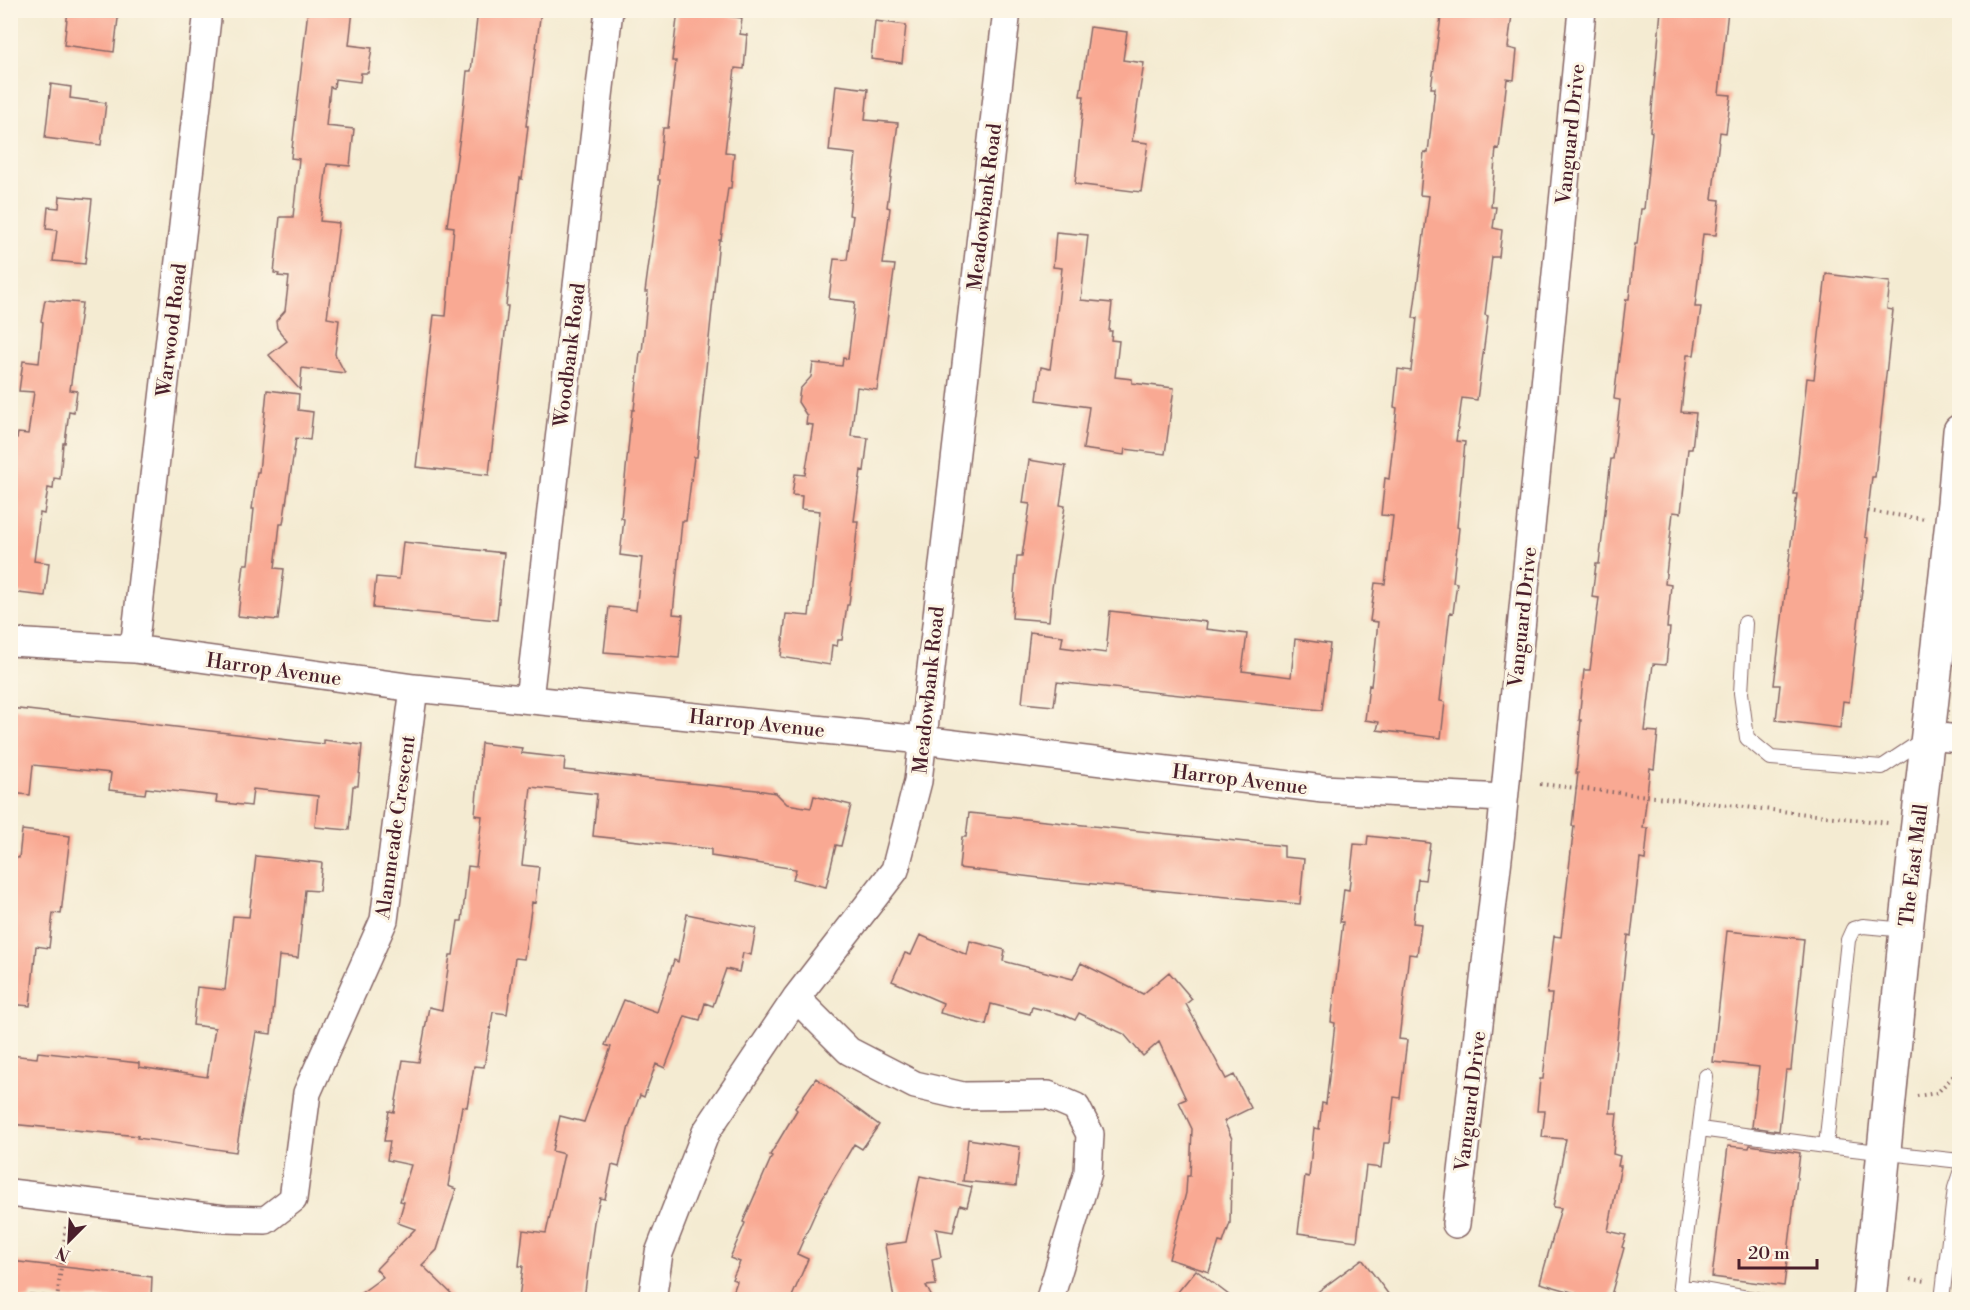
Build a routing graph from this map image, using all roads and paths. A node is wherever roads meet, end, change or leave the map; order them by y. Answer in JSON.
{"nodes":[{"id":1,"x":208,"y":10,"type":"edge"},
{"id":2,"x":609,"y":10,"type":"edge"},
{"id":3,"x":1007,"y":10,"type":"edge"},
{"id":4,"x":1582,"y":10,"type":"edge"},
{"id":5,"x":1959,"y":430,"type":"edge"},
{"id":6,"x":1868,"y":510,"type":"dead end"},
{"id":7,"x":1952,"y":523,"type":"junction"},
{"id":8,"x":1745,"y":623,"type":"dead end"},
{"id":9,"x":10,"y":642,"type":"edge"},
{"id":10,"x":134,"y":650,"type":"junction"},
{"id":11,"x":414,"y":688,"type":"junction"},
{"id":12,"x":529,"y":699,"type":"junction"},
{"id":13,"x":1944,"y":737,"type":"edge"},
{"id":14,"x":922,"y":740,"type":"junction"},
{"id":15,"x":1540,"y":784,"type":"dead end"},
{"id":16,"x":1504,"y":798,"type":"junction"},
{"id":17,"x":1890,"y":823,"type":"dead end"},
{"id":18,"x":1906,"y":930,"type":"junction"},
{"id":19,"x":796,"y":998,"type":"junction"},
{"id":20,"x":1959,"y":1070,"type":"edge"},
{"id":21,"x":1706,"y":1076,"type":"dead end"},
{"id":22,"x":1888,"y":1099,"type":"junction"},
{"id":23,"x":1700,"y":1129,"type":"junction"},
{"id":24,"x":1826,"y":1146,"type":"junction"},
{"id":25,"x":1884,"y":1152,"type":"junction"},
{"id":26,"x":1959,"y":1161,"type":"edge"},
{"id":27,"x":1959,"y":1173,"type":"edge"},
{"id":28,"x":10,"y":1193,"type":"edge"},
{"id":29,"x":70,"y":1199,"type":"junction"},
{"id":30,"x":1456,"y":1224,"type":"dead end"},
{"id":31,"x":1052,"y":1295,"type":"dead end"},
{"id":32,"x":57,"y":1299,"type":"edge"},
{"id":33,"x":652,"y":1299,"type":"edge"},
{"id":34,"x":1759,"y":1299,"type":"edge"},
{"id":35,"x":1869,"y":1299,"type":"edge"},
{"id":36,"x":1942,"y":1299,"type":"edge"}],
"edges":[{"from":1,"to":10,"type":"street","name":"Warwood Road"},
{"from":2,"to":12,"type":"street","name":"Woodbank Road"},
{"from":3,"to":14,"type":"street","name":"Meadowbank Road"},
{"from":4,"to":16,"type":"street","name":"Vanguard Drive"},
{"from":5,"to":7,"type":"main road","name":"The East Mall"},
{"from":6,"to":7,"type":"path"},
{"from":7,"to":13,"type":"main road","name":"The East Mall"},
{"from":8,"to":13,"type":"lane"},
{"from":9,"to":10,"type":"street","name":"Harrop Avenue"},
{"from":10,"to":11,"type":"street","name":"Harrop Avenue"},
{"from":11,"to":12,"type":"street","name":"Harrop Avenue"},
{"from":11,"to":29,"type":"street","name":"Alanmeade Crescent"},
{"from":12,"to":14,"type":"street","name":"Harrop Avenue"},
{"from":13,"to":18,"type":"main road","name":"The East Mall"},
{"from":14,"to":16,"type":"street","name":"Harrop Avenue"},
{"from":14,"to":19,"type":"street","name":"Meadowbank Road"},
{"from":15,"to":17,"type":"path"},
{"from":16,"to":30,"type":"street","name":"Vanguard Drive"},
{"from":18,"to":22,"type":"main road","name":"The East Mall"},
{"from":18,"to":24,"type":"lane"},
{"from":19,"to":31,"type":"street"},
{"from":19,"to":33,"type":"street","name":"Meadowbank Road"},
{"from":20,"to":22,"type":"path"},
{"from":21,"to":23,"type":"lane"},
{"from":22,"to":25,"type":"main road","name":"The East Mall"},
{"from":23,"to":24,"type":"lane"},
{"from":23,"to":34,"type":"lane"},
{"from":24,"to":25,"type":"lane"},
{"from":25,"to":26,"type":"lane"},
{"from":25,"to":35,"type":"main road","name":"The East Mall"},
{"from":27,"to":36,"type":"lane"},
{"from":28,"to":29,"type":"street","name":"Alanmeade Crescent"},
{"from":29,"to":32,"type":"path"}]}
